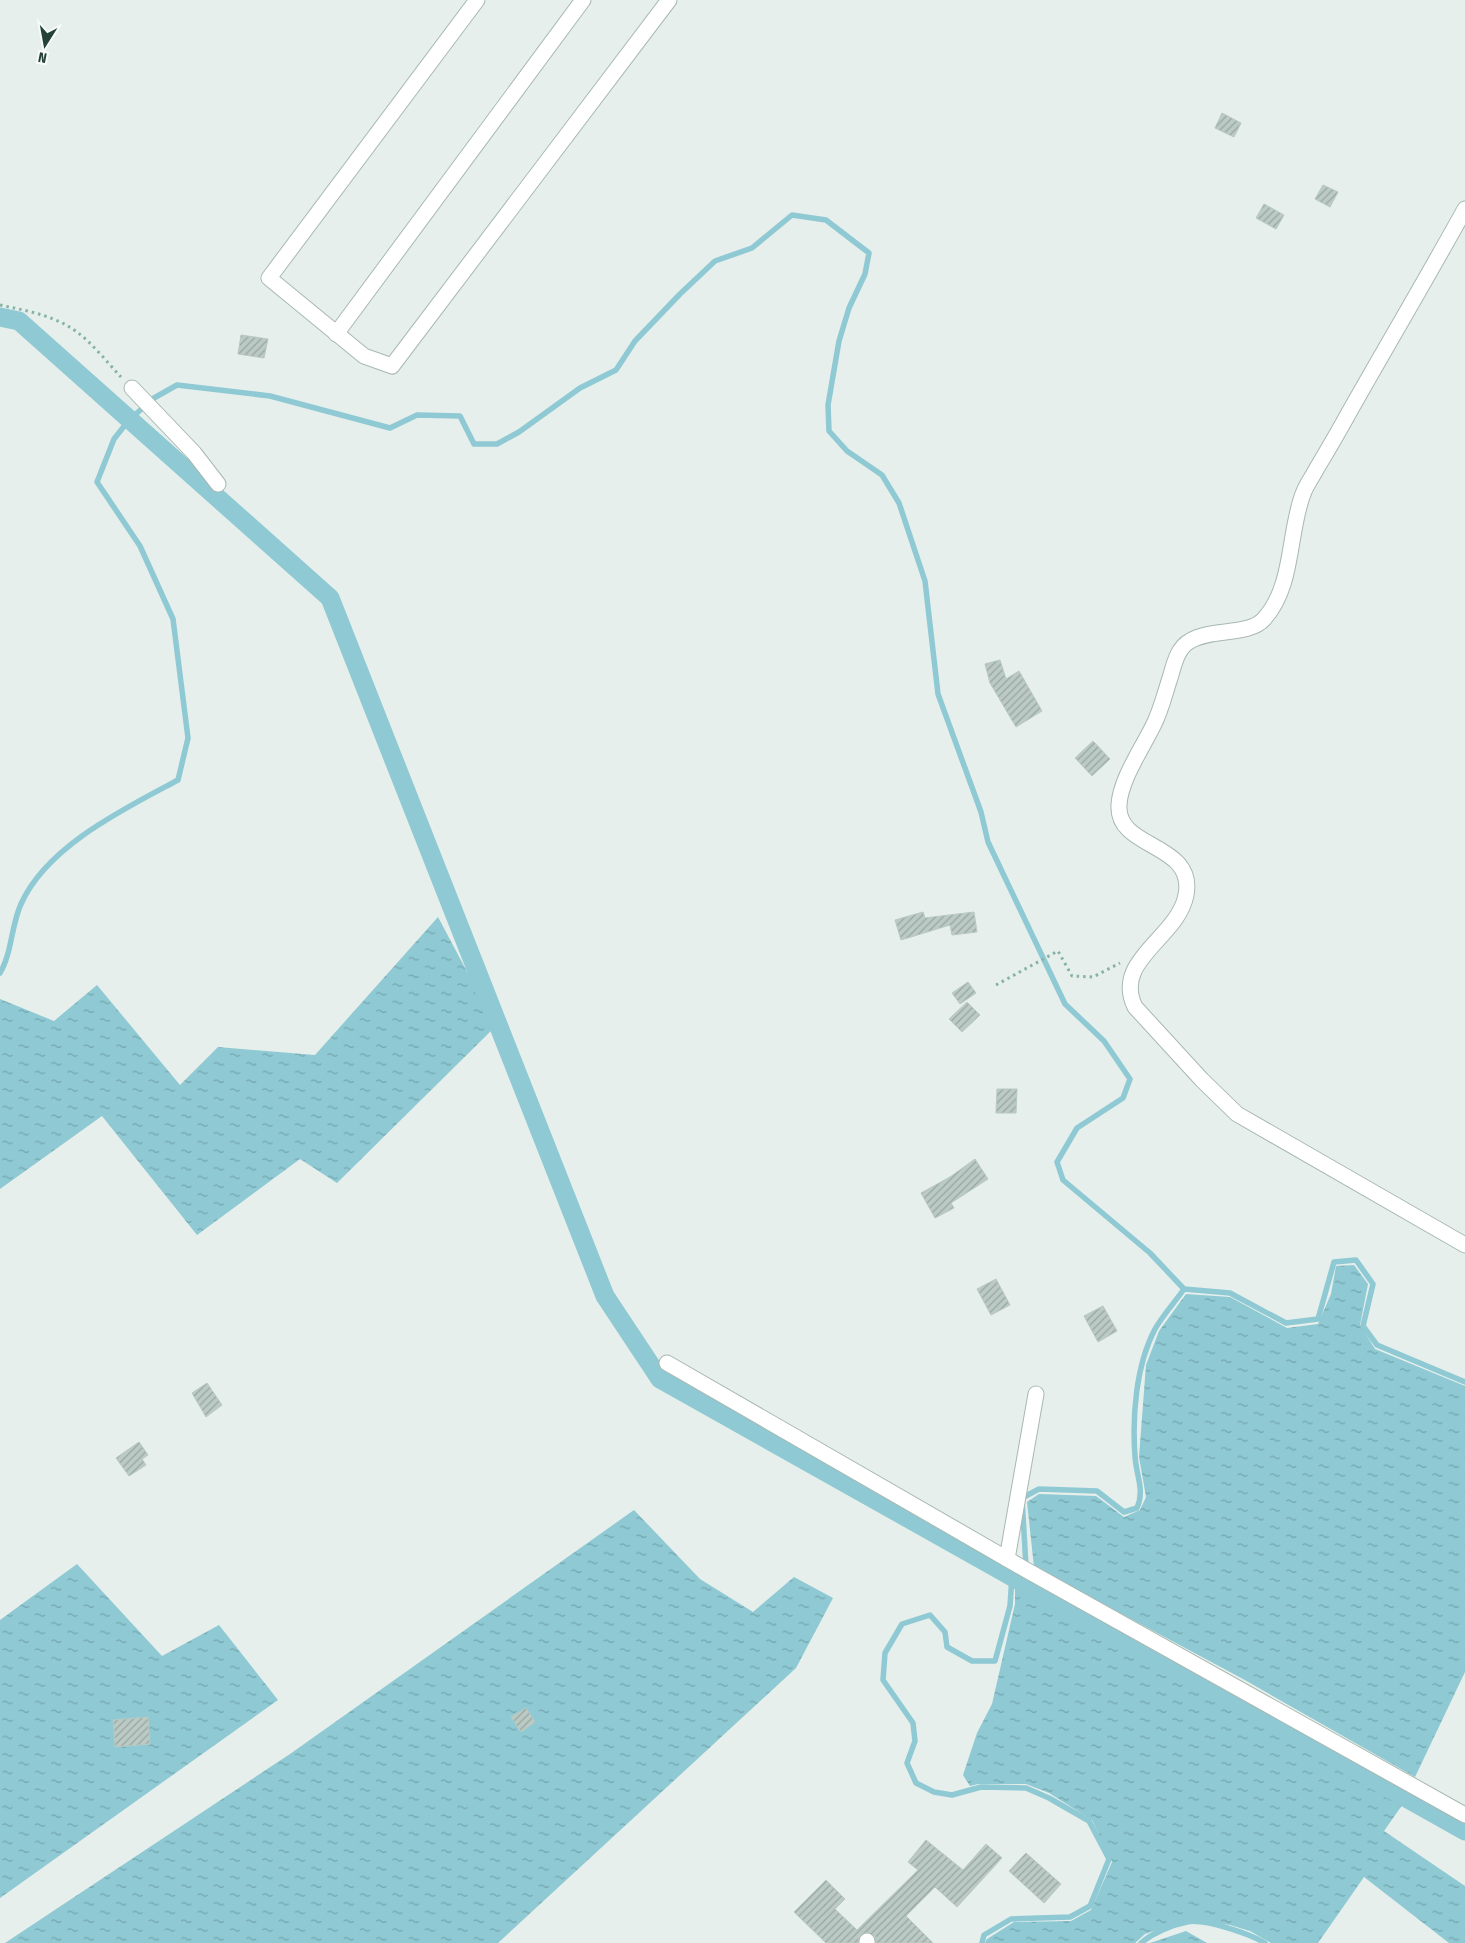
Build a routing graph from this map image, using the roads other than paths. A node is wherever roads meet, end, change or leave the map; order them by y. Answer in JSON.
{"nodes":[{"id":1,"x":477,"y":0,"type":"edge"},
{"id":2,"x":583,"y":0,"type":"edge"},
{"id":3,"x":669,"y":0,"type":"edge"},
{"id":4,"x":1465,"y":209,"type":"edge"},
{"id":5,"x":336,"y":334,"type":"junction"},
{"id":6,"x":132,"y":388,"type":"road end"},
{"id":7,"x":218,"y":484,"type":"dead end"},
{"id":8,"x":1465,"y":1245,"type":"edge"},
{"id":9,"x":667,"y":1363,"type":"dead end"},
{"id":10,"x":1036,"y":1394,"type":"dead end"},
{"id":11,"x":1007,"y":1559,"type":"junction"},
{"id":12,"x":1465,"y":1815,"type":"edge"}],
"edges":[{"from":1,"to":5,"type":"street"},
{"from":2,"to":5,"type":"street"},
{"from":3,"to":5,"type":"street"},
{"from":4,"to":8,"type":"street"},
{"from":6,"to":7,"type":"street"},
{"from":9,"to":11,"type":"street"},
{"from":10,"to":11,"type":"street"},
{"from":11,"to":12,"type":"street"}]}
